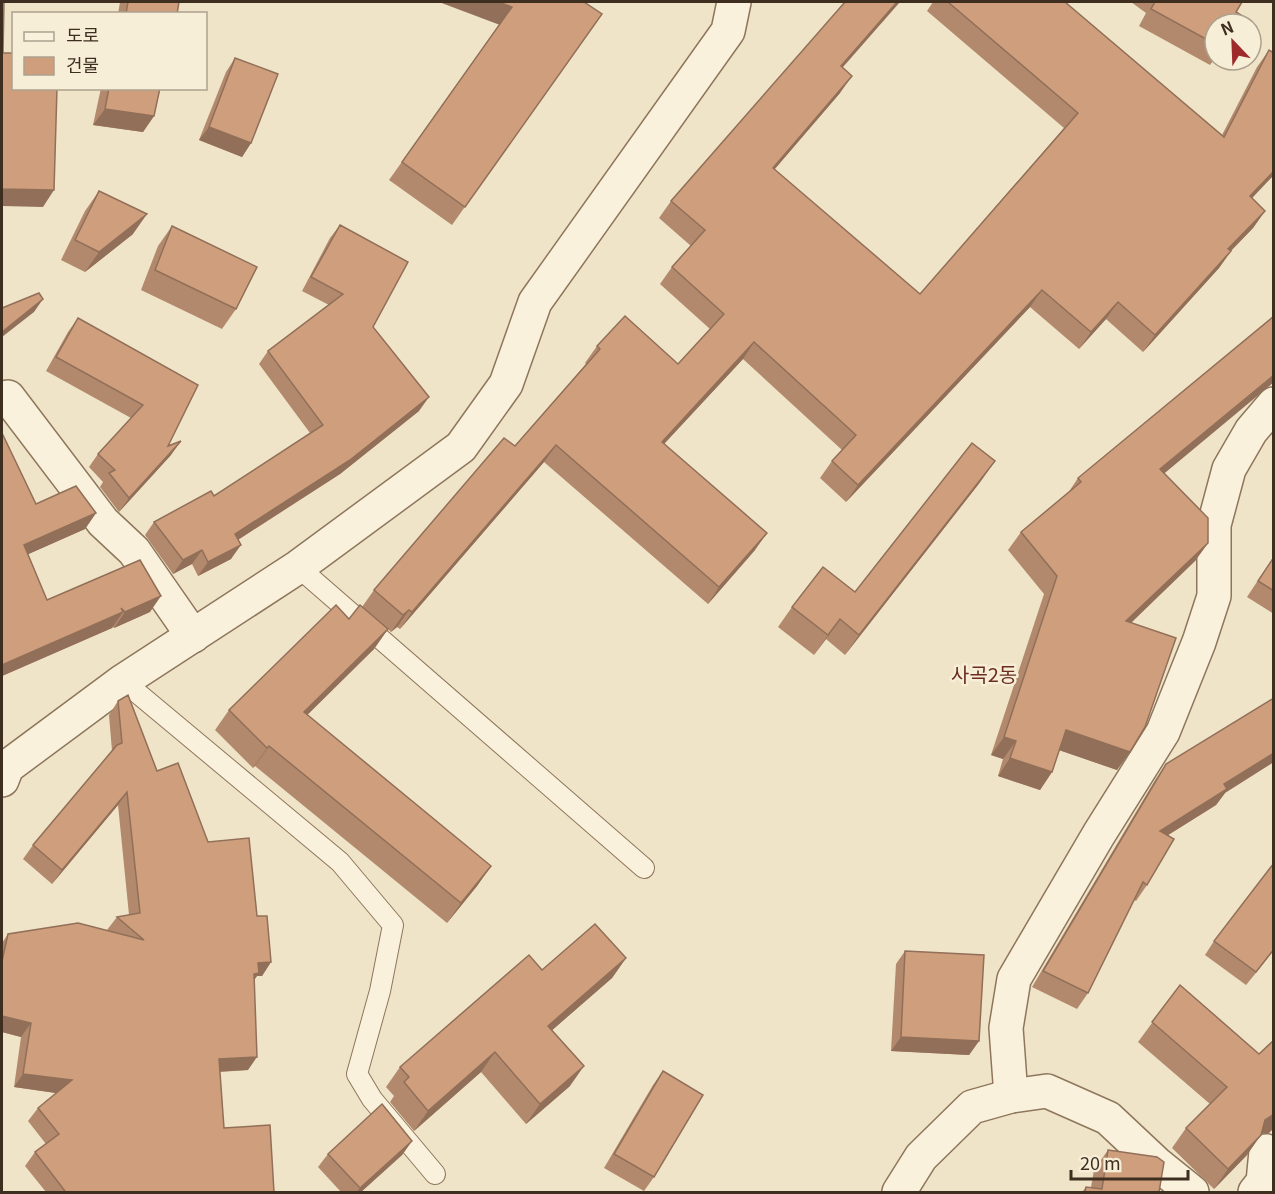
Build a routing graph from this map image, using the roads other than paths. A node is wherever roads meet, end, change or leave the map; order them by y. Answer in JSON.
{"nodes":[{"id":1,"x":734,"y":2,"type":"edge"},
{"id":2,"x":8,"y":397,"type":"dead end"},
{"id":3,"x":1274,"y":405,"type":"edge"},
{"id":4,"x":298,"y":567,"type":"junction"},
{"id":5,"x":193,"y":636,"type":"junction"},
{"id":6,"x":123,"y":681,"type":"junction"},
{"id":7,"x":3,"y":769,"type":"edge"},
{"id":8,"x":644,"y":868,"type":"dead end"},
{"id":9,"x":1011,"y":1096,"type":"junction"},
{"id":10,"x":1266,"y":1151,"type":"edge"},
{"id":11,"x":435,"y":1174,"type":"dead end"},
{"id":12,"x":899,"y":1192,"type":"edge"},
{"id":13,"x":1192,"y":1192,"type":"edge"},
{"id":14,"x":1256,"y":1192,"type":"edge"}],
"edges":[{"from":1,"to":4,"type":"street"},
{"from":2,"to":5,"type":"street"},
{"from":3,"to":9,"type":"street"},
{"from":4,"to":5,"type":"street"},
{"from":4,"to":8,"type":"lane"},
{"from":5,"to":6,"type":"street"},
{"from":6,"to":7,"type":"street"},
{"from":6,"to":11,"type":"lane"},
{"from":9,"to":12,"type":"street"},
{"from":9,"to":13,"type":"street"},
{"from":10,"to":14,"type":"street"}]}
